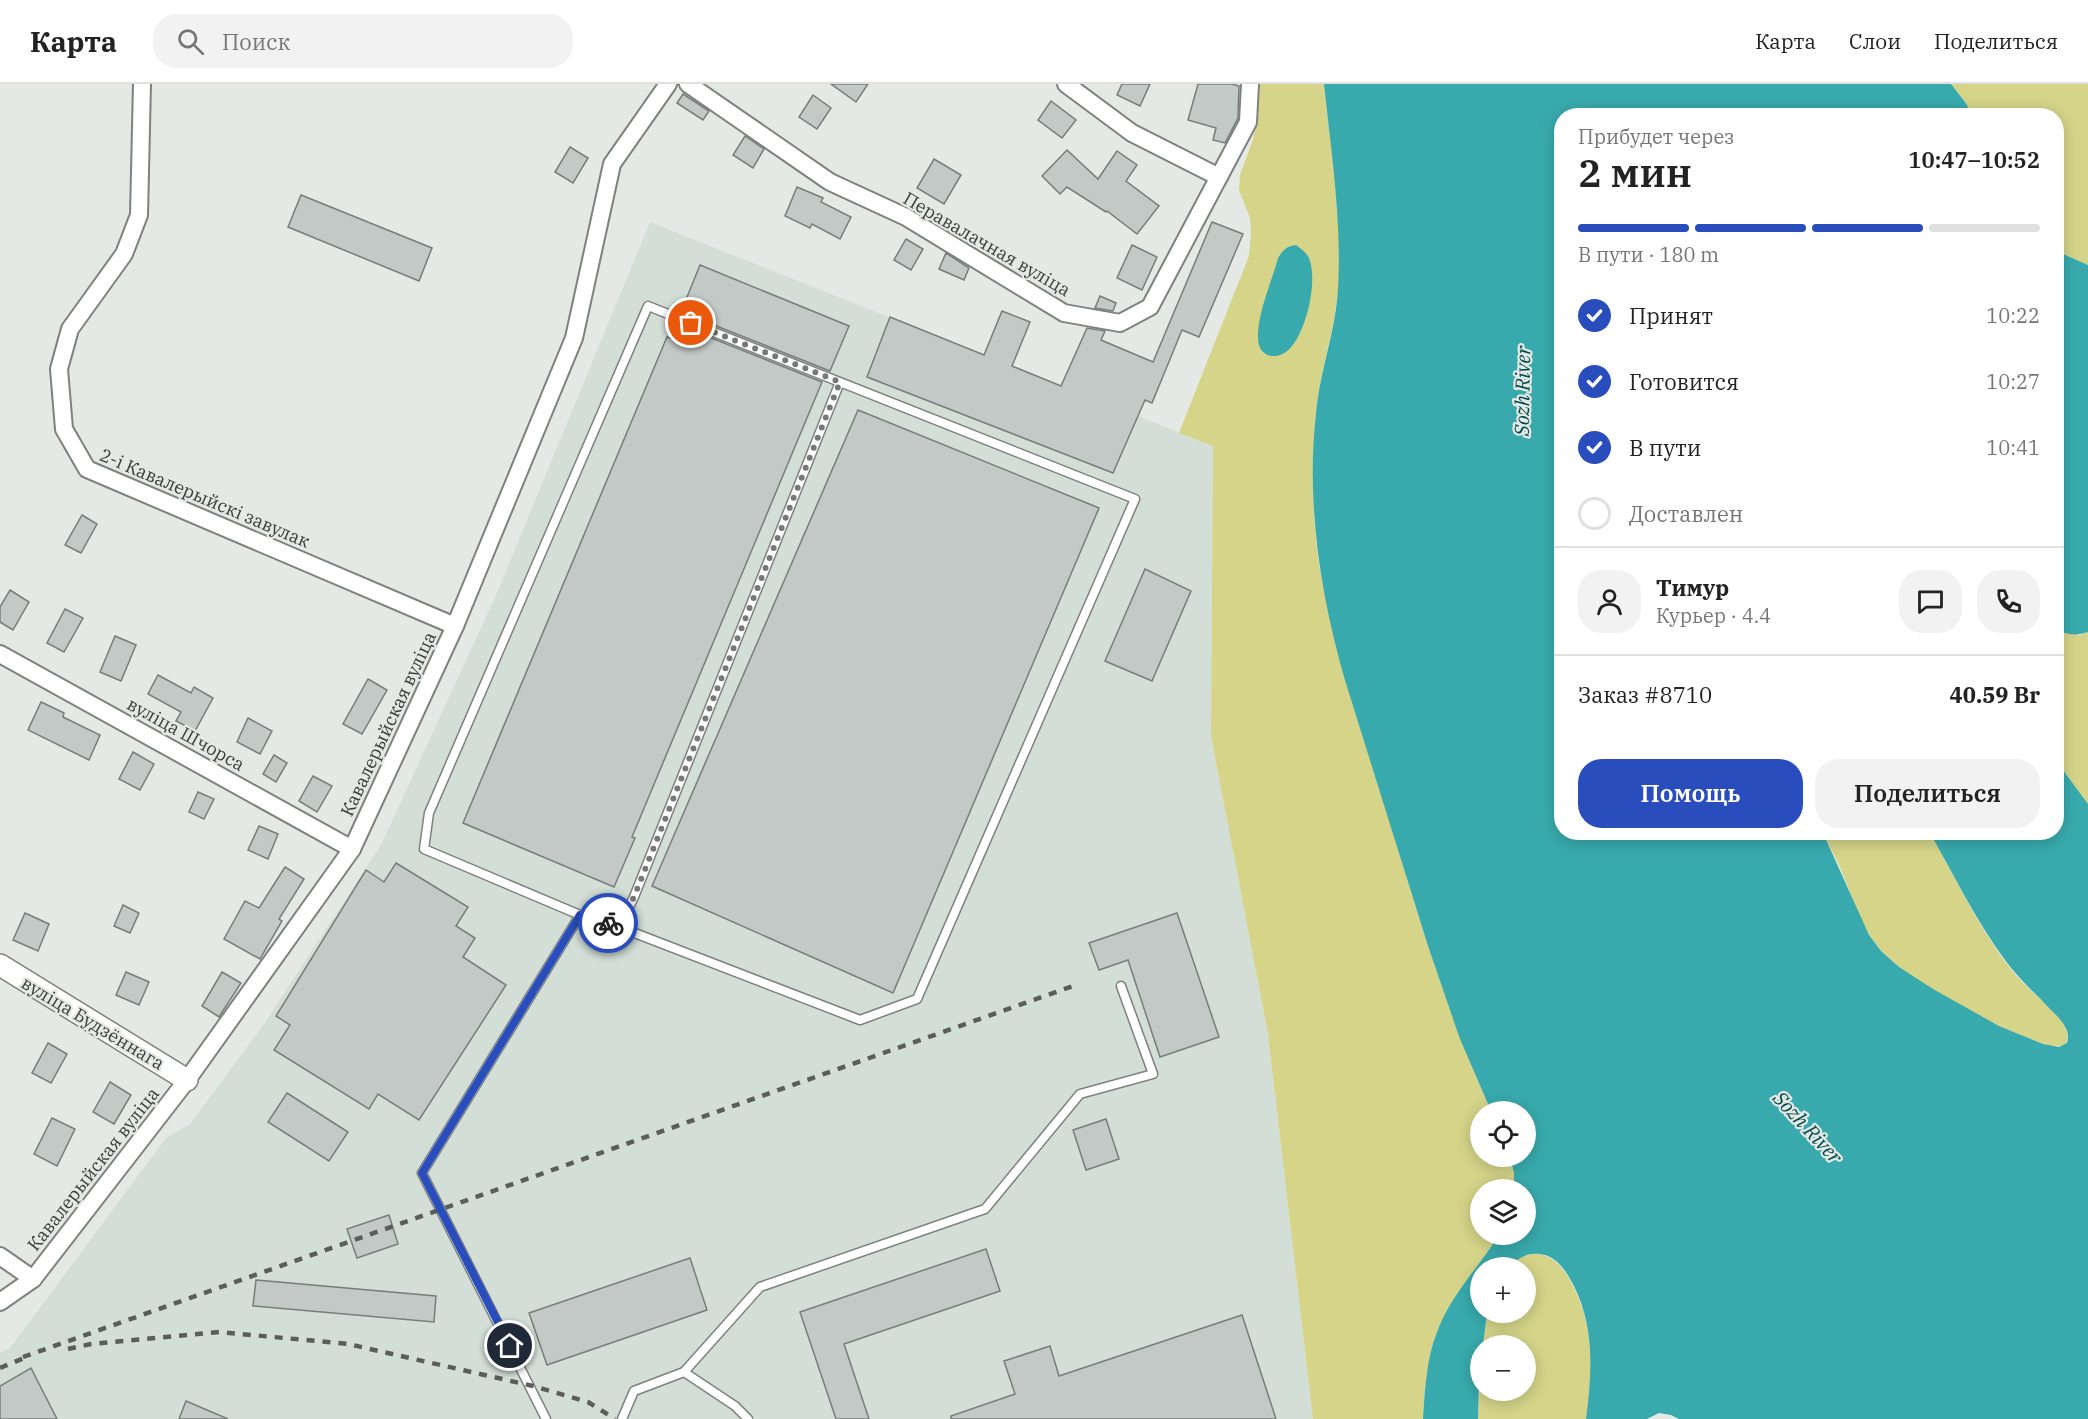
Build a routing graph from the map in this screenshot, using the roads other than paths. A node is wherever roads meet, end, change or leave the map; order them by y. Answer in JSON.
{"nodes":[{"id":1,"x":142,"y":84,"type":"edge"},
{"id":2,"x":668,"y":84,"type":"edge"},
{"id":3,"x":688,"y":84,"type":"edge"},
{"id":4,"x":1066,"y":84,"type":"edge"},
{"id":5,"x":1250,"y":84,"type":"edge"},
{"id":6,"x":1219,"y":177,"type":"junction"},
{"id":7,"x":840,"y":382,"type":"junction"},
{"id":8,"x":455,"y":626,"type":"junction"},
{"id":9,"x":0,"y":654,"type":"edge"},
{"id":10,"x":352,"y":849,"type":"junction"},
{"id":11,"x":580,"y":915,"type":"junction"},
{"id":12,"x":619,"y":927,"type":"junction"},
{"id":13,"x":0,"y":966,"type":"edge"},
{"id":14,"x":1121,"y":986,"type":"dead end"},
{"id":15,"x":187,"y":1080,"type":"junction"},
{"id":16,"x":0,"y":1256,"type":"edge"},
{"id":17,"x":33,"y":1279,"type":"junction"},
{"id":18,"x":0,"y":1302,"type":"edge"},
{"id":19,"x":684,"y":1372,"type":"junction"},
{"id":20,"x":546,"y":1419,"type":"edge"},
{"id":21,"x":622,"y":1419,"type":"edge"},
{"id":22,"x":748,"y":1419,"type":"edge"}],
"edges":[{"from":1,"to":8,"type":"street","name":"2-і Кавалерыйскі завулак"},
{"from":2,"to":8,"type":"street","name":"Кавалерыйская вуліца"},
{"from":3,"to":6,"type":"street","name":"Перавалачная вуліца"},
{"from":4,"to":6,"type":"street"},
{"from":5,"to":6,"type":"street","name":"Перавалачная вуліца"},
{"from":7,"to":11,"type":"lane"},
{"from":7,"to":12,"type":"lane"},
{"from":7,"to":12,"type":"lane"},
{"from":8,"to":10,"type":"street","name":"Кавалерыйская вуліца"},
{"from":9,"to":10,"type":"street","name":"вуліца Шчорса"},
{"from":10,"to":15,"type":"street","name":"Кавалерыйская вуліца"},
{"from":11,"to":12,"type":"lane"},
{"from":11,"to":20,"type":"lane"},
{"from":13,"to":15,"type":"street","name":"вуліца Будзённага"},
{"from":14,"to":19,"type":"lane"},
{"from":15,"to":17,"type":"street","name":"Кавалерыйская вуліца"},
{"from":16,"to":17,"type":"street"},
{"from":17,"to":18,"type":"street","name":"Кавалерыйская вуліца"},
{"from":19,"to":21,"type":"lane"},
{"from":19,"to":22,"type":"lane"}]}
